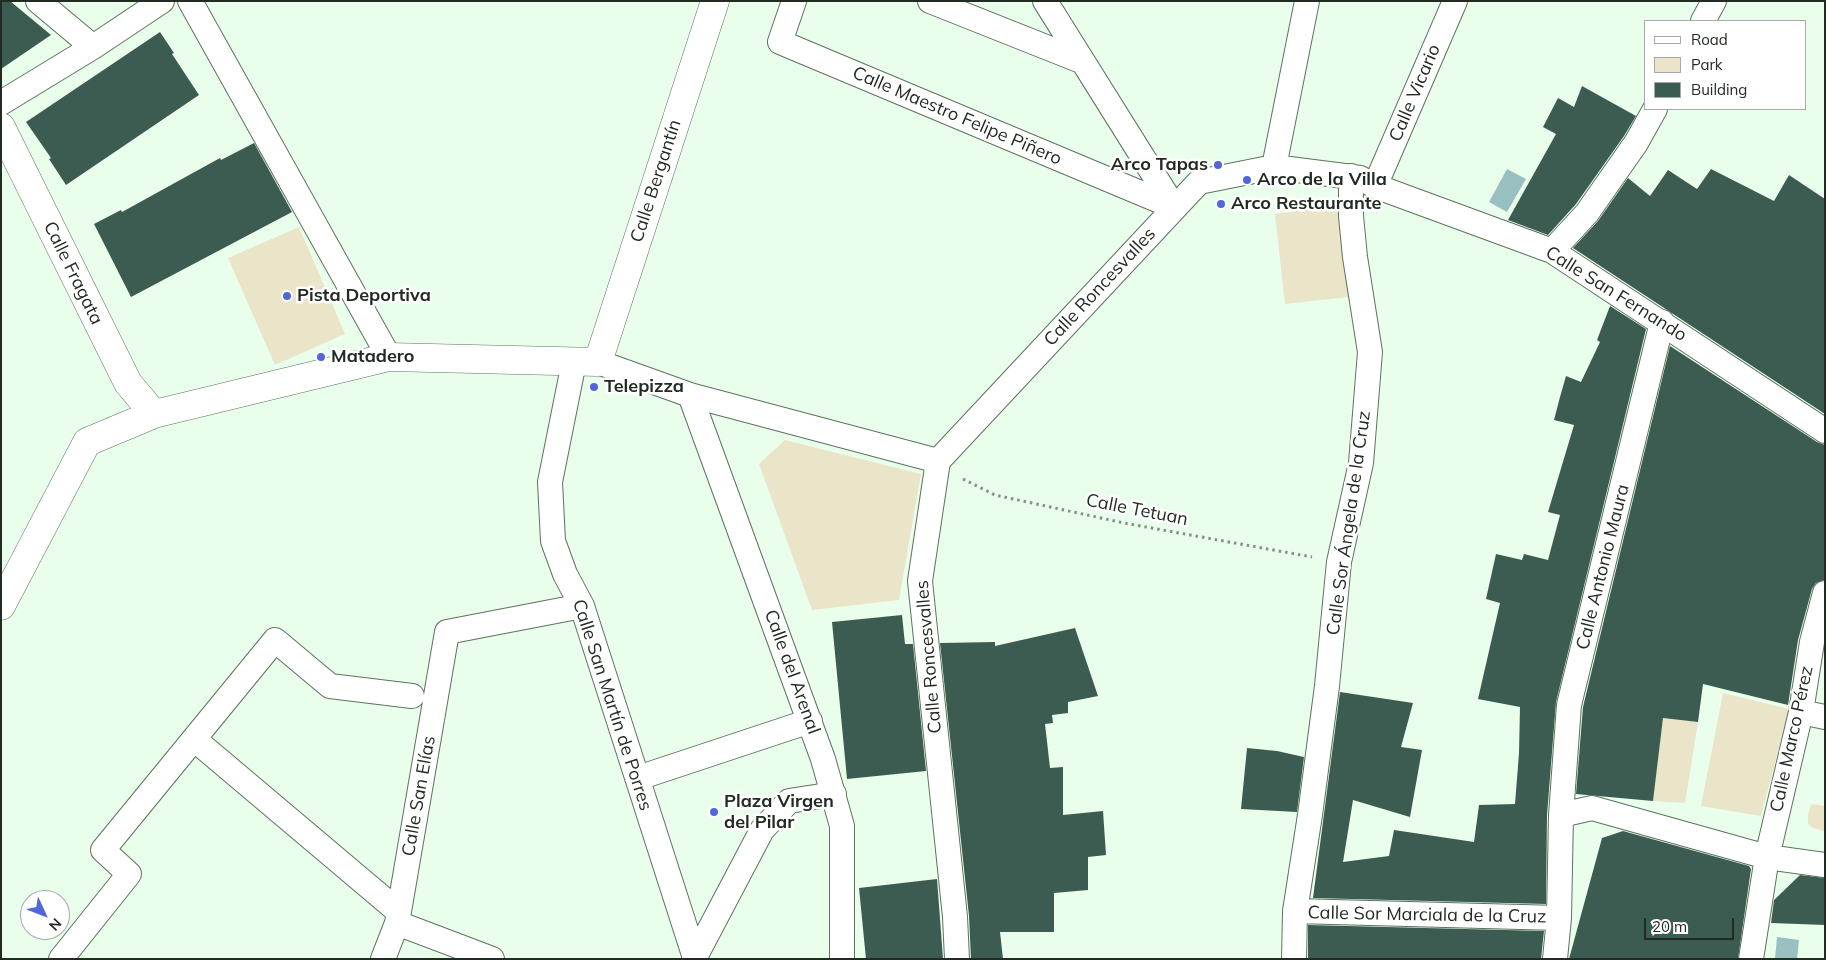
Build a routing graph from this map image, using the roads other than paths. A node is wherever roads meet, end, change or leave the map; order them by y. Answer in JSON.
{"nodes":[{"id":1,"x":38,"y":1,"type":"edge"},
{"id":2,"x":162,"y":1,"type":"edge"},
{"id":3,"x":190,"y":1,"type":"edge"},
{"id":4,"x":715,"y":1,"type":"edge"},
{"id":5,"x":794,"y":1,"type":"edge"},
{"id":6,"x":930,"y":1,"type":"edge"},
{"id":7,"x":1045,"y":1,"type":"edge"},
{"id":8,"x":1307,"y":1,"type":"edge"},
{"id":9,"x":1455,"y":1,"type":"edge"},
{"id":10,"x":1714,"y":1,"type":"edge"},
{"id":11,"x":1704,"y":20,"type":"edge"},
{"id":12,"x":93,"y":47,"type":"junction"},
{"id":13,"x":1081,"y":61,"type":"junction"},
{"id":14,"x":1,"y":103,"type":"edge"},
{"id":15,"x":1654,"y":110,"type":"edge"},
{"id":16,"x":1,"y":127,"type":"edge"},
{"id":17,"x":1274,"y":167,"type":"junction"},
{"id":18,"x":1351,"y":176,"type":"junction"},
{"id":19,"x":1375,"y":186,"type":"junction"},
{"id":20,"x":1174,"y":207,"type":"junction"},
{"id":21,"x":1552,"y":251,"type":"junction"},
{"id":22,"x":1662,"y":322,"type":"junction"},
{"id":23,"x":389,"y":357,"type":"junction"},
{"id":24,"x":586,"y":362,"type":"junction"},
{"id":25,"x":690,"y":395,"type":"junction"},
{"id":26,"x":154,"y":414,"type":"junction"},
{"id":27,"x":1823,"y":426,"type":"edge"},
{"id":28,"x":938,"y":461,"type":"junction"},
{"id":29,"x":1825,"y":593,"type":"edge"},
{"id":30,"x":1,"y":606,"type":"edge"},
{"id":31,"x":582,"y":606,"type":"junction"},
{"id":32,"x":412,"y":696,"type":"dead end"},
{"id":33,"x":1801,"y":712,"type":"junction"},
{"id":34,"x":1825,"y":717,"type":"edge"},
{"id":35,"x":810,"y":721,"type":"junction"},
{"id":36,"x":194,"y":739,"type":"junction"},
{"id":37,"x":638,"y":778,"type":"junction"},
{"id":38,"x":834,"y":794,"type":"junction"},
{"id":39,"x":1561,"y":815,"type":"junction"},
{"id":40,"x":1767,"y":856,"type":"junction"},
{"id":41,"x":1825,"y":865,"type":"edge"},
{"id":42,"x":1295,"y":912,"type":"junction"},
{"id":43,"x":398,"y":918,"type":"junction"},
{"id":44,"x":1559,"y":918,"type":"junction"},
{"id":45,"x":694,"y":958,"type":"edge"},
{"id":46,"x":61,"y":959,"type":"edge"},
{"id":47,"x":384,"y":959,"type":"edge"},
{"id":48,"x":492,"y":959,"type":"edge"},
{"id":49,"x":842,"y":959,"type":"edge"},
{"id":50,"x":957,"y":959,"type":"edge"},
{"id":51,"x":1294,"y":959,"type":"edge"},
{"id":52,"x":1554,"y":959,"type":"edge"},
{"id":53,"x":1751,"y":959,"type":"edge"}],
"edges":[{"from":1,"to":12,"type":"street"},
{"from":2,"to":12,"type":"street"},
{"from":3,"to":23,"type":"street"},
{"from":4,"to":24,"type":"street","name":"Calle Bergantín"},
{"from":5,"to":20,"type":"street","name":"Calle Maestro Felipe Piñero"},
{"from":6,"to":13,"type":"street"},
{"from":7,"to":13,"type":"street"},
{"from":8,"to":17,"type":"street"},
{"from":9,"to":19,"type":"street","name":"Calle Vicario"},
{"from":10,"to":11,"type":"street"},
{"from":12,"to":14,"type":"street"},
{"from":13,"to":20,"type":"street"},
{"from":15,"to":21,"type":"street"},
{"from":16,"to":26,"type":"street","name":"Calle Fragata"},
{"from":17,"to":18,"type":"street","name":"Calle San Fernando"},
{"from":17,"to":20,"type":"street","name":"Calle Roncesvalles"},
{"from":18,"to":19,"type":"street","name":"Calle San Fernando"},
{"from":18,"to":42,"type":"street","name":"Calle Sor Ángela de la Cruz"},
{"from":19,"to":21,"type":"street","name":"Calle San Fernando"},
{"from":20,"to":28,"type":"street","name":"Calle Roncesvalles"},
{"from":21,"to":22,"type":"street","name":"Calle San Fernando"},
{"from":22,"to":27,"type":"street","name":"Calle San Fernando"},
{"from":22,"to":39,"type":"street","name":"Calle Antonio Maura"},
{"from":23,"to":24,"type":"street"},
{"from":23,"to":26,"type":"street"},
{"from":24,"to":25,"type":"street"},
{"from":24,"to":31,"type":"street","name":"Calle San Martín de Porres"},
{"from":25,"to":28,"type":"street"},
{"from":25,"to":35,"type":"street","name":"Calle del Arenal"},
{"from":26,"to":30,"type":"street"},
{"from":28,"to":50,"type":"street","name":"Calle Roncesvalles"},
{"from":29,"to":33,"type":"street","name":"Calle Marco Pérez"},
{"from":31,"to":37,"type":"street","name":"Calle San Martín de Porres"},
{"from":31,"to":43,"type":"street","name":"Calle San Elías"},
{"from":32,"to":36,"type":"street"},
{"from":33,"to":34,"type":"street"},
{"from":33,"to":40,"type":"street","name":"Calle Marco Pérez"},
{"from":35,"to":37,"type":"street"},
{"from":35,"to":38,"type":"street","name":"Calle del Arenal"},
{"from":36,"to":43,"type":"street"},
{"from":36,"to":46,"type":"street"},
{"from":37,"to":45,"type":"street","name":"Calle San Martín de Porres"},
{"from":38,"to":45,"type":"street"},
{"from":38,"to":49,"type":"street","name":"Calle del Arenal"},
{"from":39,"to":40,"type":"street"},
{"from":39,"to":44,"type":"street","name":"Calle Antonio Maura"},
{"from":40,"to":41,"type":"street"},
{"from":40,"to":53,"type":"street","name":"Calle Marco Pérez"},
{"from":42,"to":44,"type":"street","name":"Calle Sor Marciala de la Cruz"},
{"from":42,"to":51,"type":"street","name":"Calle Sor Ángela de la Cruz"},
{"from":43,"to":47,"type":"street","name":"Calle San Elías"},
{"from":43,"to":48,"type":"street"},
{"from":44,"to":52,"type":"street","name":"Calle Antonio Maura"}]}
